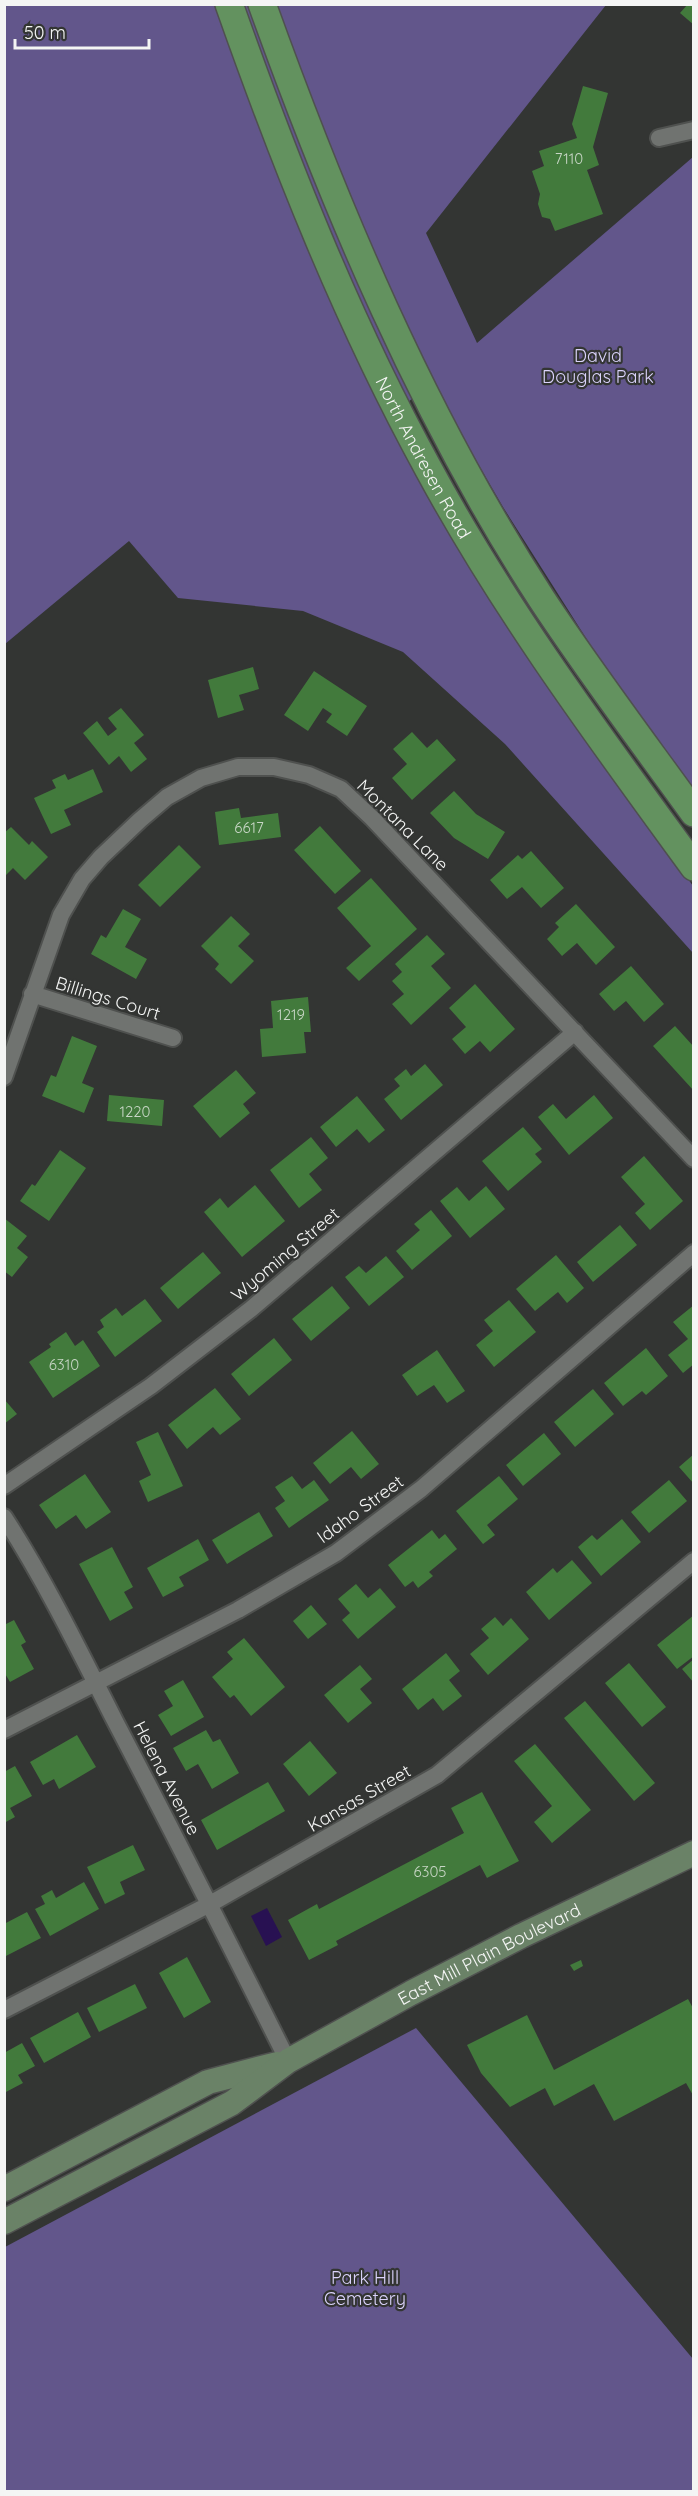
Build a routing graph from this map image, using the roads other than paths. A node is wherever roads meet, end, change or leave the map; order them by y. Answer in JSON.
{"nodes":[{"id":1,"x":229,"y":4,"type":"edge"},
{"id":2,"x":262,"y":4,"type":"edge"},
{"id":3,"x":693,"y":130,"type":"edge"},
{"id":4,"x":659,"y":138,"type":"dead end"},
{"id":5,"x":693,"y":813,"type":"edge"},
{"id":6,"x":693,"y":867,"type":"edge"},
{"id":7,"x":32,"y":994,"type":"junction"},
{"id":8,"x":575,"y":1032,"type":"junction"},
{"id":9,"x":173,"y":1038,"type":"dead end"},
{"id":10,"x":4,"y":1077,"type":"edge"},
{"id":11,"x":693,"y":1159,"type":"edge"},
{"id":12,"x":693,"y":1253,"type":"edge"},
{"id":13,"x":4,"y":1486,"type":"edge"},
{"id":14,"x":4,"y":1517,"type":"edge"},
{"id":15,"x":693,"y":1561,"type":"edge"},
{"id":16,"x":95,"y":1683,"type":"junction"},
{"id":17,"x":4,"y":1730,"type":"edge"},
{"id":18,"x":693,"y":1853,"type":"edge"},
{"id":19,"x":210,"y":1904,"type":"junction"},
{"id":20,"x":4,"y":2010,"type":"edge"},
{"id":21,"x":288,"y":2061,"type":"junction"},
{"id":22,"x":4,"y":2188,"type":"edge"},
{"id":23,"x":4,"y":2222,"type":"edge"}],
"edges":[{"from":1,"to":6,"type":"main road","name":"North Andresen Road"},
{"from":2,"to":5,"type":"main road","name":"North Andresen Road"},
{"from":3,"to":4,"type":"street"},
{"from":7,"to":8,"type":"street","name":"Montana Lane"},
{"from":7,"to":9,"type":"street","name":"Billings Court"},
{"from":7,"to":10,"type":"street","name":"Montana Lane"},
{"from":8,"to":11,"type":"street","name":"Montana Lane"},
{"from":8,"to":13,"type":"street","name":"Wyoming Street"},
{"from":12,"to":16,"type":"street","name":"Idaho Street"},
{"from":14,"to":16,"type":"street","name":"Helena Avenue"},
{"from":15,"to":19,"type":"street","name":"Kansas Street"},
{"from":16,"to":17,"type":"street","name":"Idaho Street"},
{"from":16,"to":19,"type":"street","name":"Helena Avenue"},
{"from":18,"to":21,"type":"main road","name":"East Mill Plain Boulevard"},
{"from":19,"to":20,"type":"street","name":"Kansas Street"},
{"from":19,"to":21,"type":"street","name":"Helena Avenue"},
{"from":21,"to":22,"type":"main road","name":"East Mill Plain Boulevard"},
{"from":21,"to":23,"type":"main road","name":"East Mill Plain Boulevard"}]}
